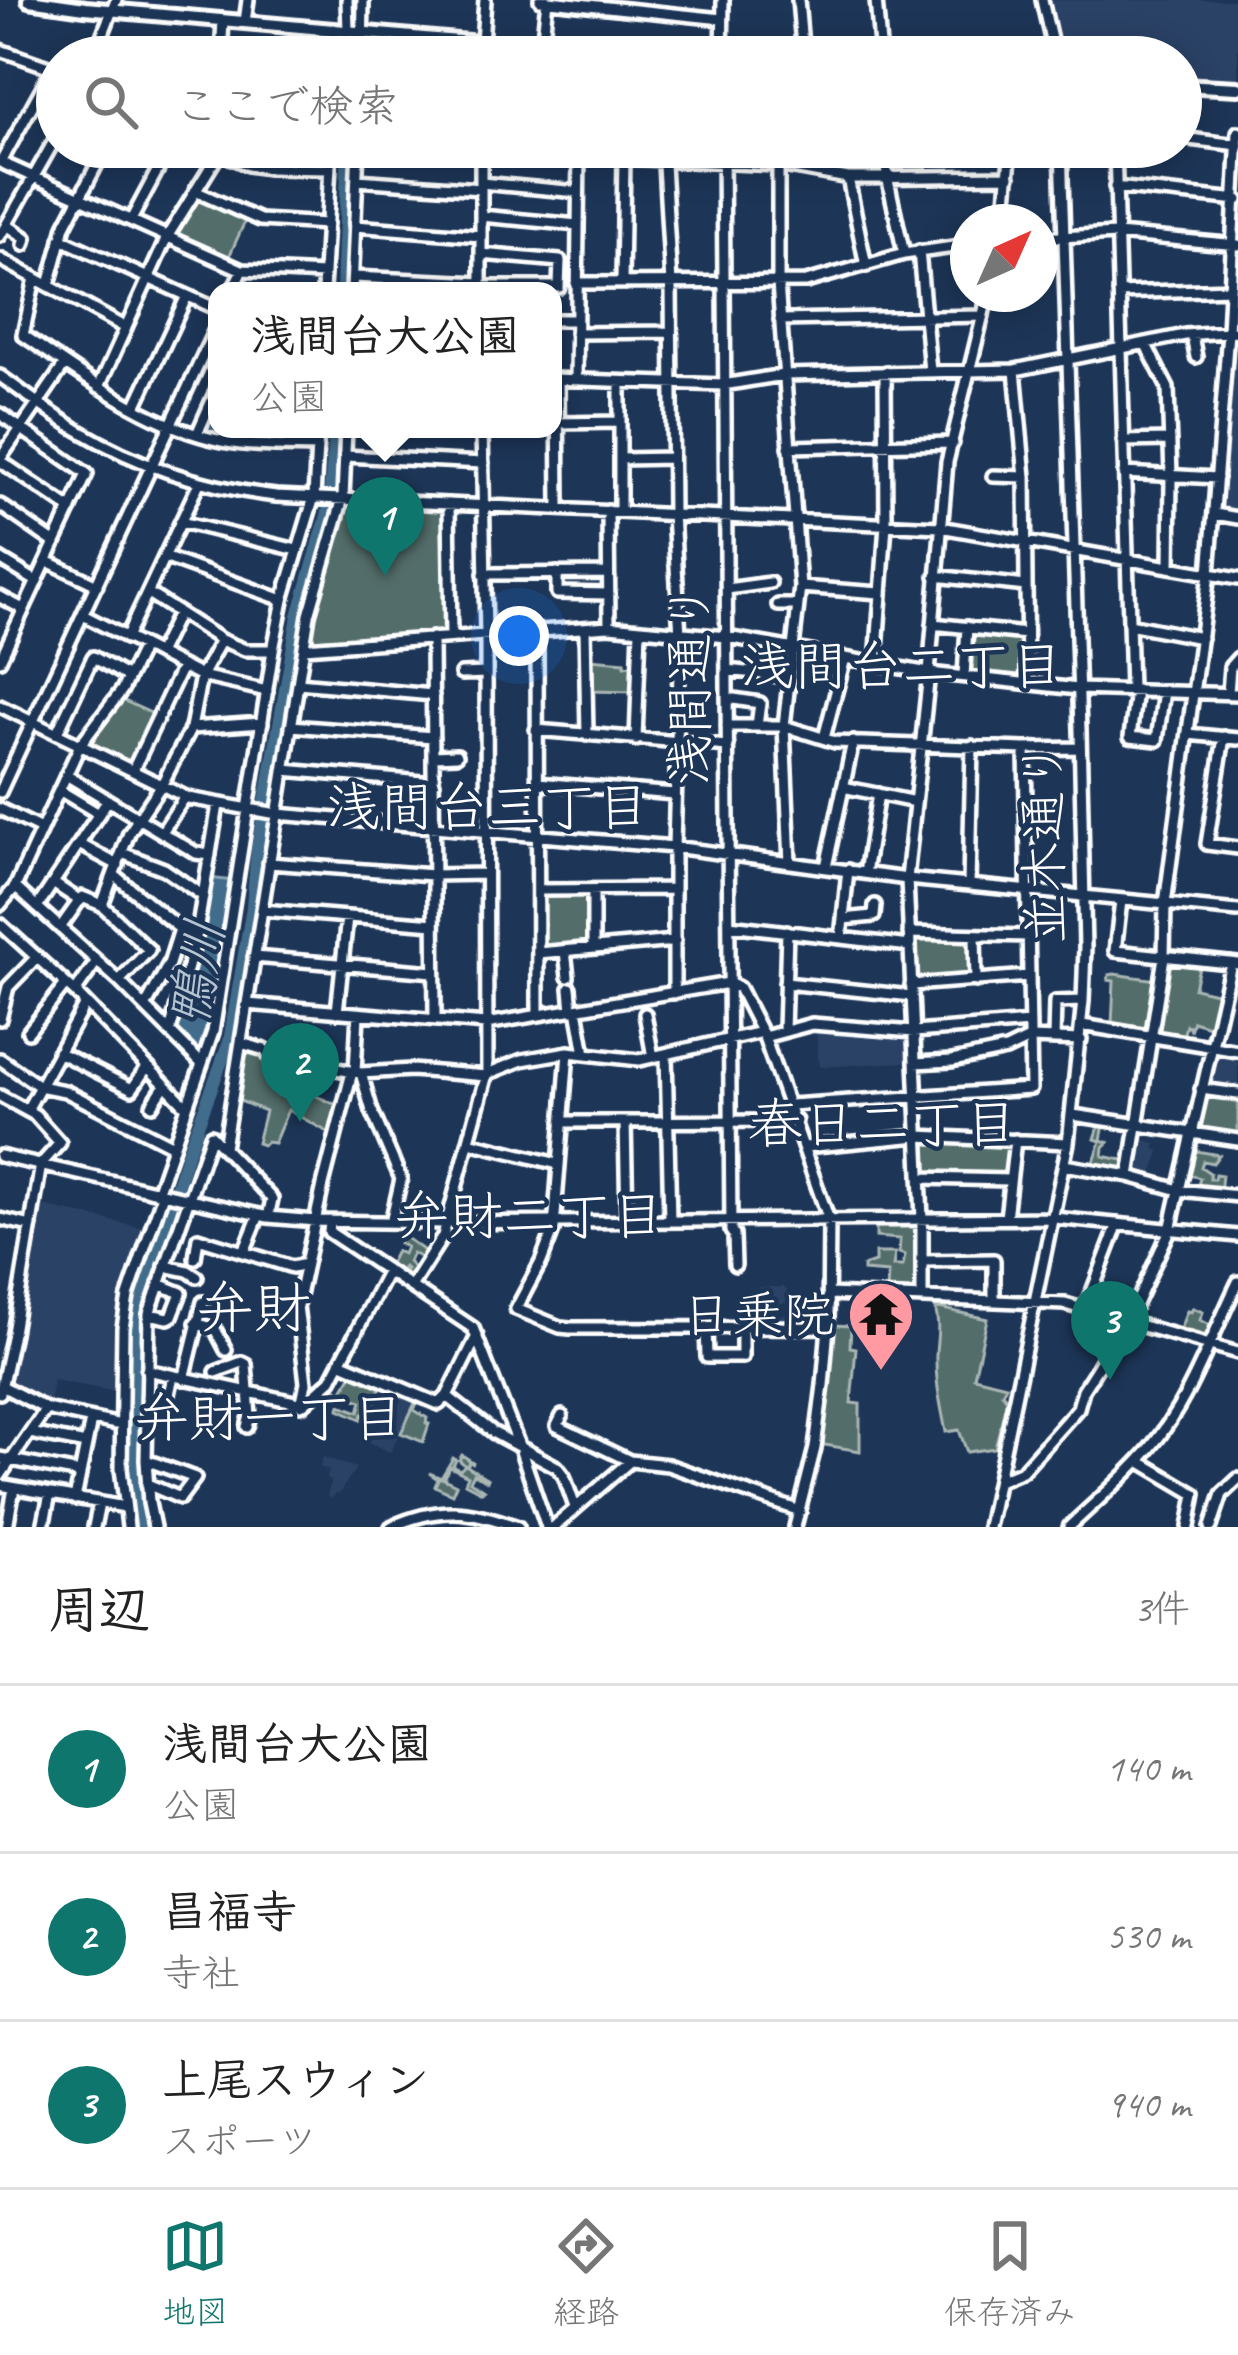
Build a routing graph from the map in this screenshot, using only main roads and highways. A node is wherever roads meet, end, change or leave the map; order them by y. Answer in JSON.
{"nodes":[{"id":1,"x":28,"y":0,"type":"edge"},
{"id":2,"x":86,"y":4,"type":"edge"},
{"id":3,"x":114,"y":5,"type":"edge"},
{"id":4,"x":411,"y":36,"type":"edge"},
{"id":5,"x":1202,"y":86,"type":"edge"},
{"id":6,"x":1238,"y":88,"type":"edge"}],
"edges":[{"from":1,"to":2,"type":"main road"},
{"from":2,"to":3,"type":"main road"},
{"from":3,"to":4,"type":"main road"},
{"from":5,"to":6,"type":"main road"}]}
